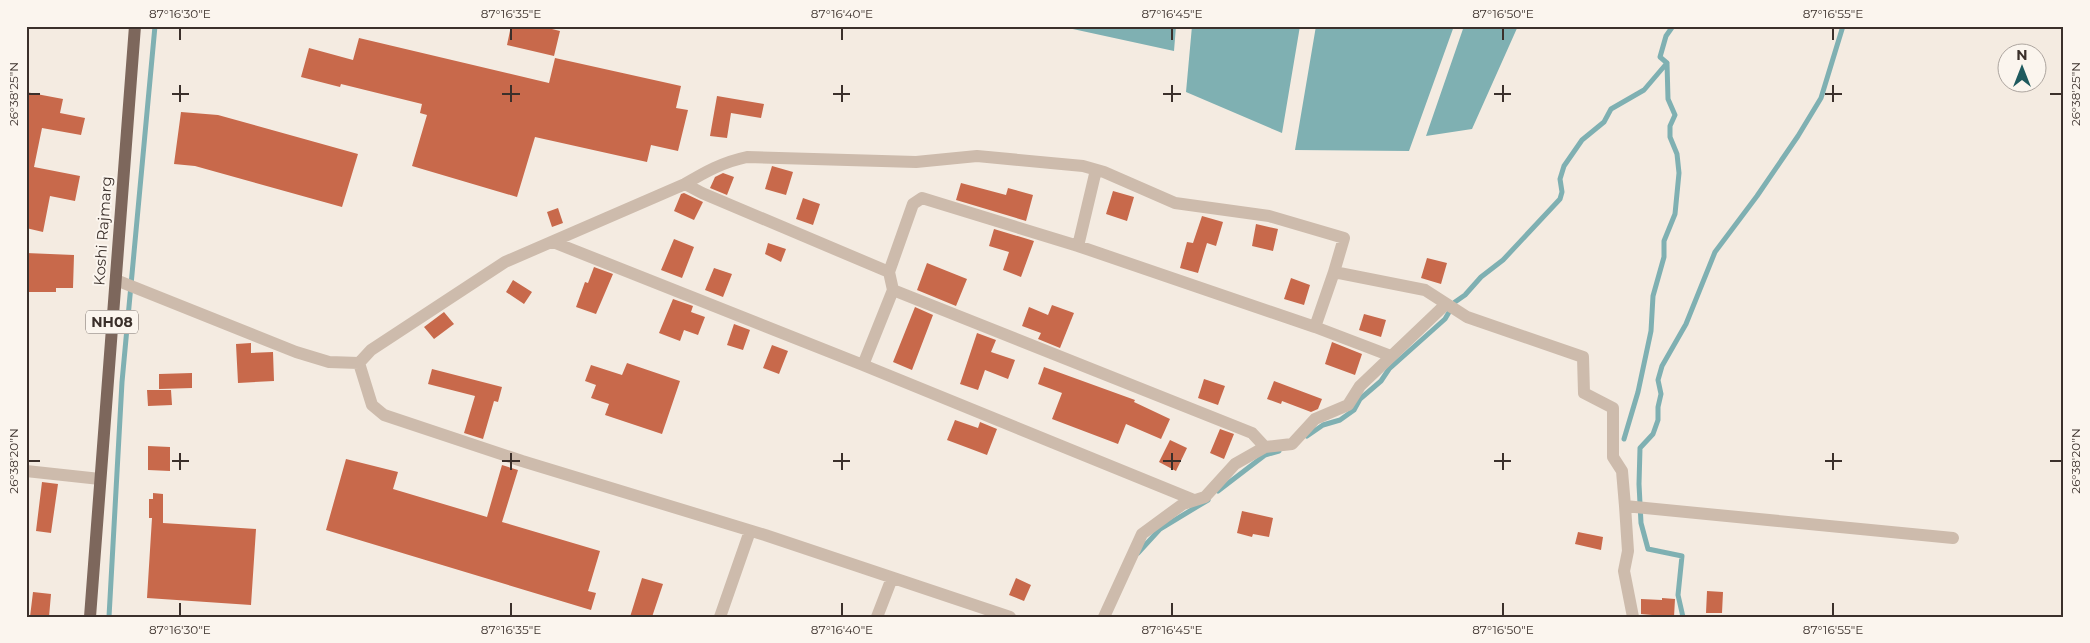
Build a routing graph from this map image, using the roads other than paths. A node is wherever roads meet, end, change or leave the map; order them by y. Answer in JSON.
{"nodes":[{"id":1,"x":135,"y":26,"type":"edge"},
{"id":2,"x":1096,"y":170,"type":"junction"},
{"id":3,"x":685,"y":184,"type":"junction"},
{"id":4,"x":553,"y":242,"type":"junction"},
{"id":5,"x":1078,"y":246,"type":"junction"},
{"id":6,"x":889,"y":272,"type":"junction"},
{"id":7,"x":1334,"y":272,"type":"junction"},
{"id":8,"x":116,"y":280,"type":"junction"},
{"id":9,"x":894,"y":290,"type":"junction"},
{"id":10,"x":1446,"y":304,"type":"junction"},
{"id":11,"x":1316,"y":327,"type":"junction"},
{"id":12,"x":1391,"y":356,"type":"junction"},
{"id":13,"x":359,"y":363,"type":"junction"},
{"id":14,"x":864,"y":365,"type":"junction"},
{"id":15,"x":1264,"y":447,"type":"junction"},
{"id":16,"x":26,"y":471,"type":"edge"},
{"id":17,"x":100,"y":479,"type":"junction"},
{"id":18,"x":1194,"y":500,"type":"junction"},
{"id":19,"x":1635,"y":507,"type":"junction"},
{"id":20,"x":750,"y":531,"type":"junction"},
{"id":21,"x":1953,"y":538,"type":"dead end"},
{"id":22,"x":892,"y":578,"type":"junction"},
{"id":23,"x":90,"y":617,"type":"edge"},
{"id":24,"x":720,"y":617,"type":"edge"},
{"id":25,"x":877,"y":617,"type":"edge"},
{"id":26,"x":1010,"y":617,"type":"edge"},
{"id":27,"x":1104,"y":617,"type":"edge"},
{"id":28,"x":1633,"y":617,"type":"edge"}],
"edges":[{"from":1,"to":8,"type":"main road","name":"Koshi Rajmarg","number":"NH08"},
{"from":2,"to":3,"type":"street"},
{"from":2,"to":5,"type":"street"},
{"from":2,"to":7,"type":"street"},
{"from":3,"to":4,"type":"street"},
{"from":3,"to":6,"type":"street"},
{"from":4,"to":13,"type":"street"},
{"from":4,"to":14,"type":"street"},
{"from":5,"to":6,"type":"street"},
{"from":5,"to":11,"type":"street"},
{"from":6,"to":9,"type":"street"},
{"from":7,"to":10,"type":"street"},
{"from":7,"to":11,"type":"street"},
{"from":8,"to":13,"type":"street"},
{"from":8,"to":17,"type":"main road","name":"Koshi Rajmarg","number":"NH08"},
{"from":9,"to":14,"type":"street"},
{"from":9,"to":15,"type":"street"},
{"from":10,"to":12,"type":"street"},
{"from":10,"to":19,"type":"street"},
{"from":11,"to":12,"type":"street"},
{"from":12,"to":15,"type":"street"},
{"from":13,"to":20,"type":"street"},
{"from":14,"to":18,"type":"street"},
{"from":15,"to":18,"type":"street"},
{"from":16,"to":17,"type":"street"},
{"from":17,"to":23,"type":"main road","name":"Koshi Rajmarg","number":"NH08"},
{"from":18,"to":27,"type":"street"},
{"from":19,"to":21,"type":"street"},
{"from":19,"to":28,"type":"street"},
{"from":20,"to":22,"type":"street"},
{"from":20,"to":24,"type":"street"},
{"from":22,"to":25,"type":"street"},
{"from":22,"to":26,"type":"street"}]}
